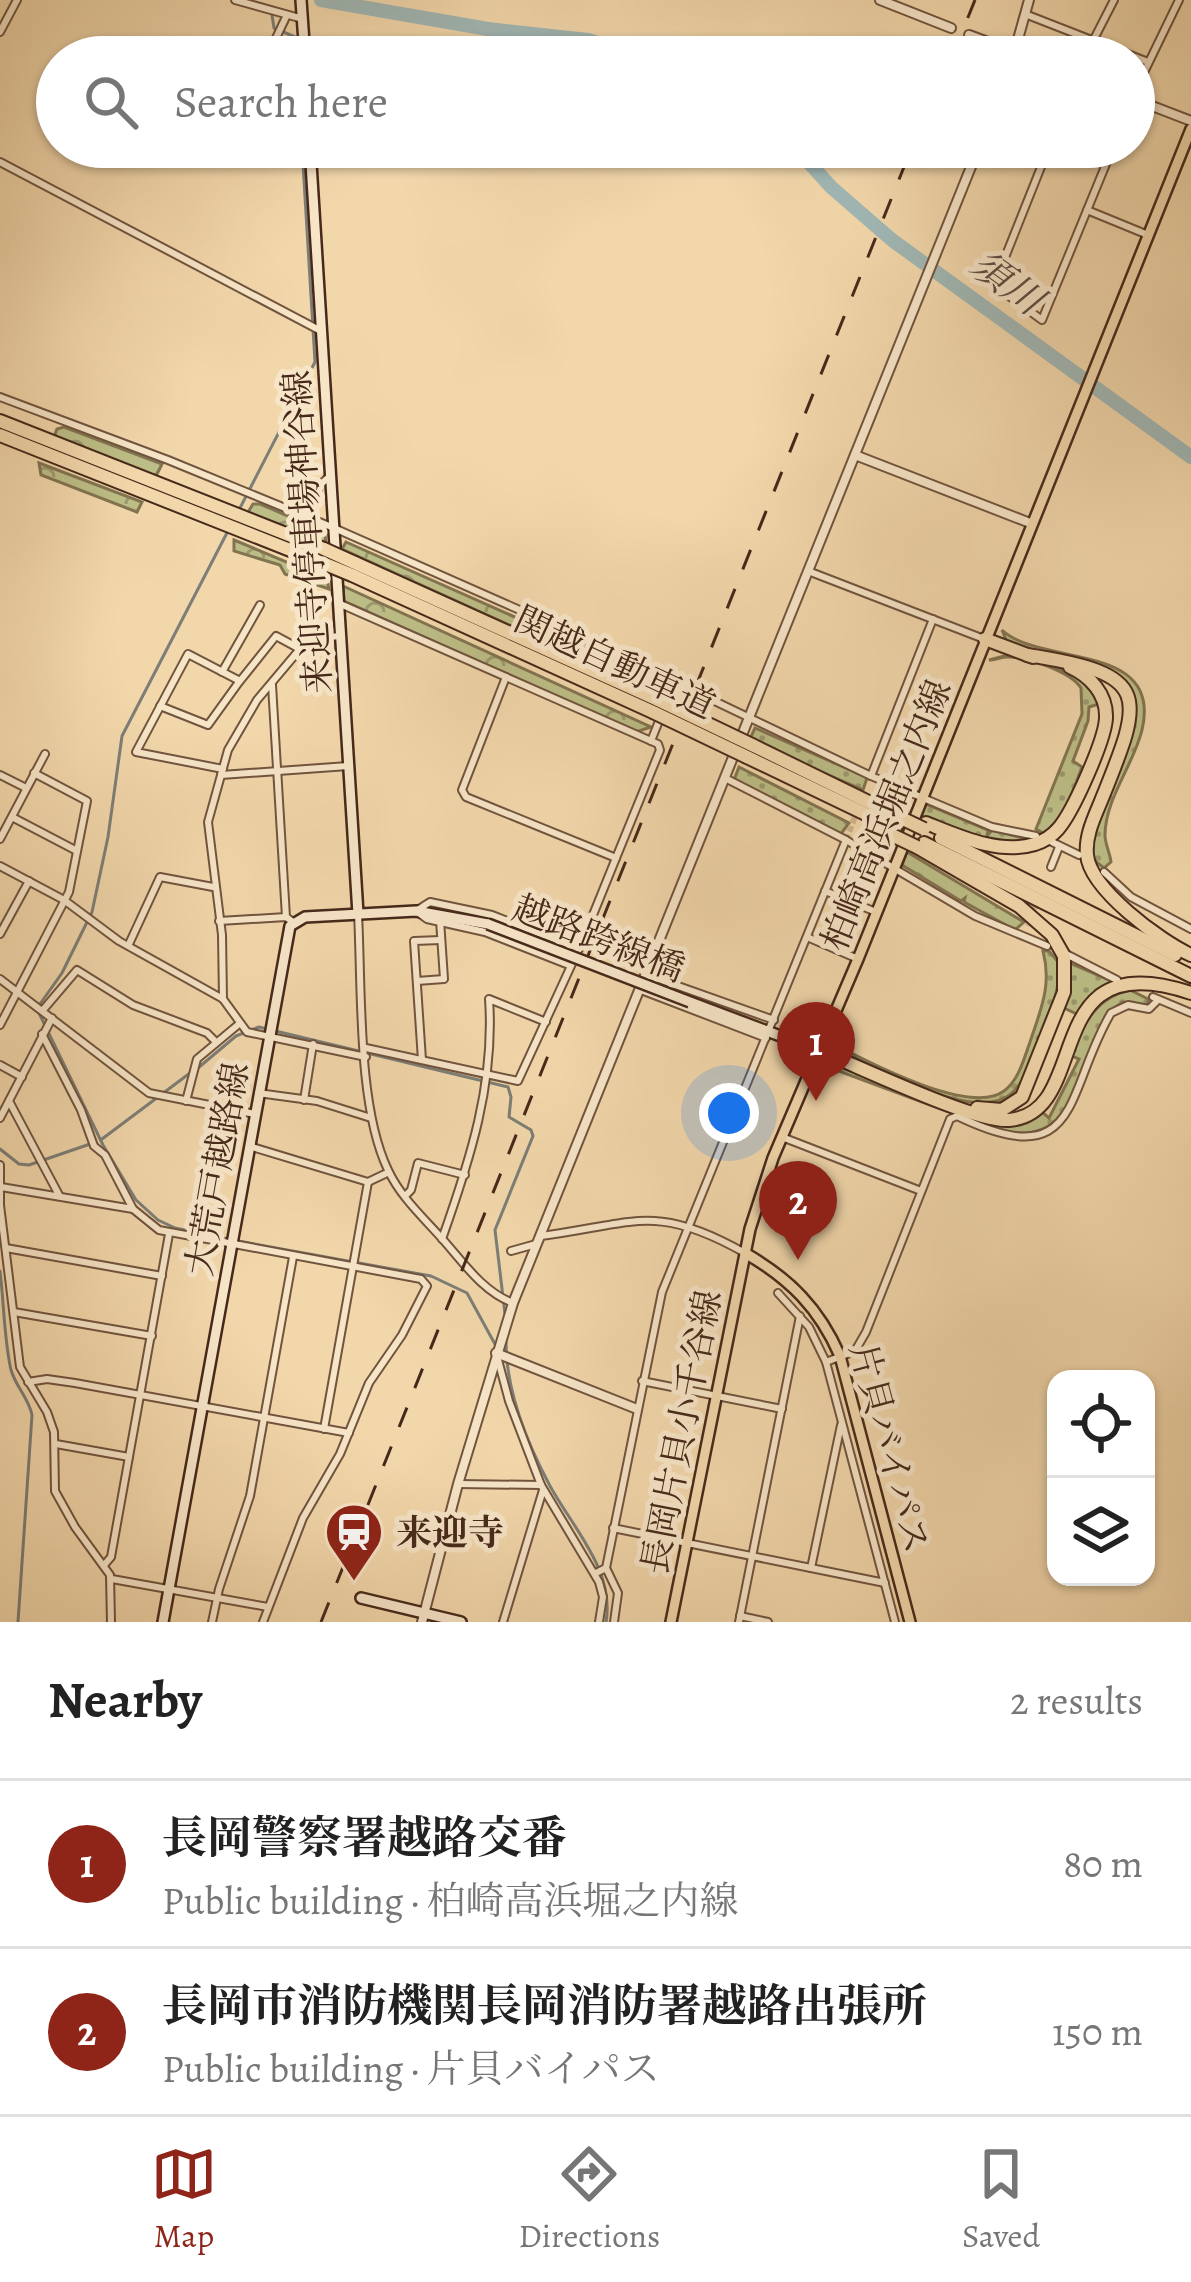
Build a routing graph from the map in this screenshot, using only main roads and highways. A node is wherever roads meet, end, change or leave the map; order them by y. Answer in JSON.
{"nodes":[{"id":1,"x":301,"y":0,"type":"edge"},
{"id":2,"x":304,"y":36,"type":"edge"},
{"id":3,"x":1191,"y":125,"type":"edge"},
{"id":4,"x":311,"y":168,"type":"edge"},
{"id":5,"x":0,"y":421,"type":"edge"},
{"id":6,"x":0,"y":435,"type":"edge"},
{"id":7,"x":217,"y":512,"type":"junction"},
{"id":8,"x":985,"y":639,"type":"junction"},
{"id":9,"x":1028,"y":656,"type":"junction"},
{"id":10,"x":750,"y":751,"type":"junction"},
{"id":11,"x":897,"y":823,"type":"junction"},
{"id":12,"x":921,"y":835,"type":"junction"},
{"id":13,"x":358,"y":914,"type":"junction"},
{"id":14,"x":1191,"y":959,"type":"edge"},
{"id":15,"x":1191,"y":976,"type":"edge"},
{"id":16,"x":1191,"y":993,"type":"edge"},
{"id":17,"x":820,"y":1051,"type":"junction"},
{"id":18,"x":925,"y":1093,"type":"junction"},
{"id":19,"x":745,"y":1253,"type":"junction"},
{"id":20,"x":361,"y":1598,"type":"dead end"},
{"id":21,"x":423,"y":1617,"type":"edge"},
{"id":22,"x":163,"y":1622,"type":"edge"},
{"id":23,"x":461,"y":1622,"type":"edge"},
{"id":24,"x":671,"y":1622,"type":"edge"},
{"id":25,"x":910,"y":1622,"type":"edge"}],
"edges":[{"from":1,"to":2,"type":"main road"},
{"from":3,"to":8,"type":"main road","name":"柏崎高浜堀之内線"},
{"from":4,"to":13,"type":"main road","name":"来迎寺停車場神谷線"},
{"from":5,"to":7,"type":"highway","name":"関越自動車道"},
{"from":6,"to":7,"type":"highway","name":"関越自動車道"},
{"from":7,"to":10,"type":"highway","name":"関越自動車道","bridge":true},
{"from":8,"to":9,"type":"highway"},
{"from":8,"to":17,"type":"main road","name":"柏崎高浜堀之内線"},
{"from":9,"to":12,"type":"highway"},
{"from":9,"to":14,"type":"highway"},
{"from":10,"to":11,"type":"highway","name":"関越自動車道"},
{"from":10,"to":11,"type":"highway","name":"関越自動車道"},
{"from":11,"to":12,"type":"highway","bridge":true},
{"from":11,"to":12,"type":"highway","bridge":true},
{"from":12,"to":14,"type":"highway"},
{"from":12,"to":15,"type":"highway"},
{"from":12,"to":18,"type":"highway"},
{"from":13,"to":17,"type":"main road","name":"越路跨線橋","bridge":true},
{"from":13,"to":22,"type":"main road","name":"大荒戸越路線"},
{"from":16,"to":18,"type":"highway"},
{"from":17,"to":18,"type":"highway"},
{"from":17,"to":19,"type":"main road","name":"柏崎高浜堀之内線"},
{"from":19,"to":24,"type":"main road","name":"長岡片貝小千谷線"},
{"from":19,"to":25,"type":"main road","name":"片貝バイパス"},
{"from":20,"to":21,"type":"main road"},
{"from":21,"to":23,"type":"main road"}]}
